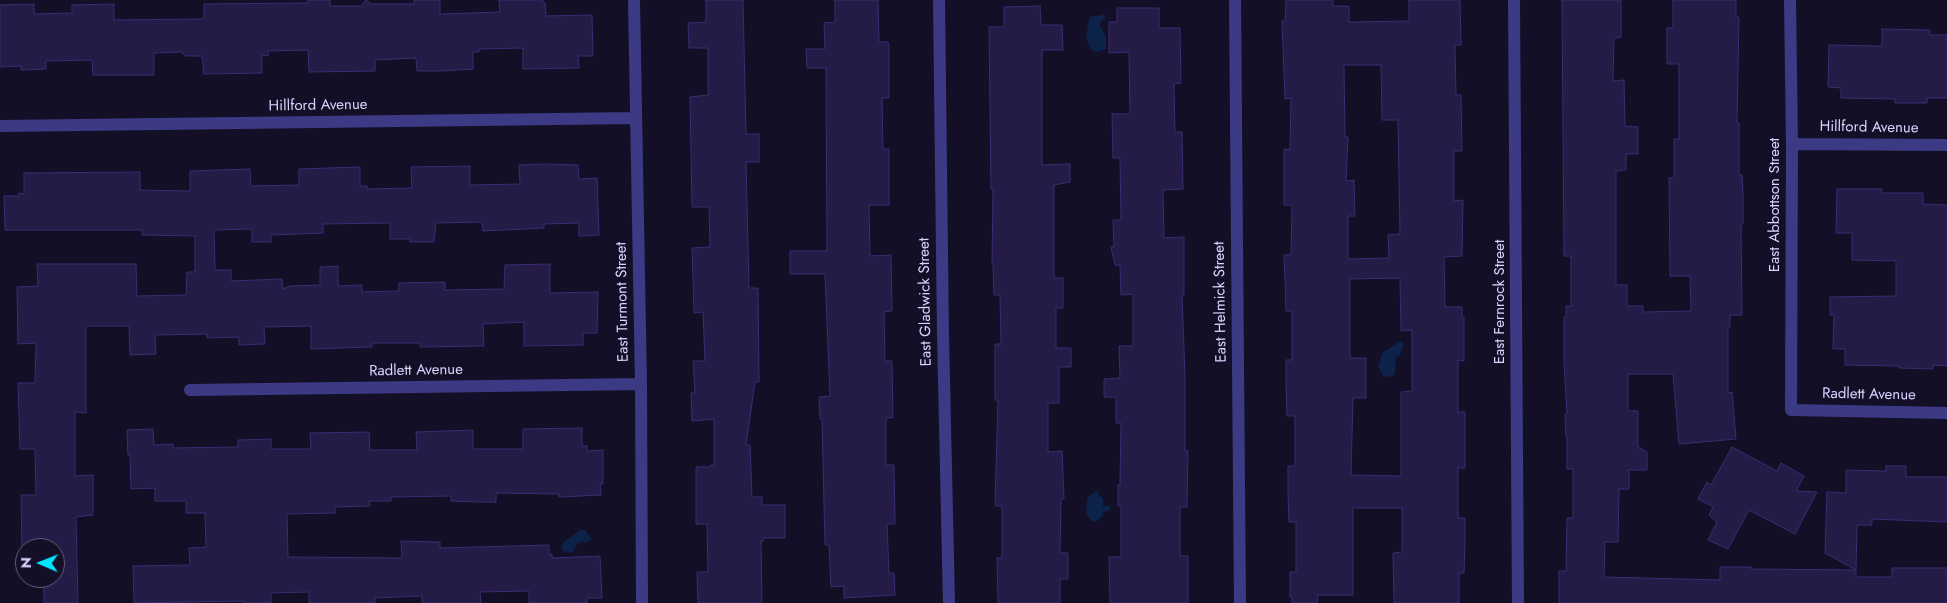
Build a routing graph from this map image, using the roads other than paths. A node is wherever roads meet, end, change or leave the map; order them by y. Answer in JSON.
{"nodes":[{"id":1,"x":634,"y":0,"type":"edge"},
{"id":2,"x":939,"y":0,"type":"edge"},
{"id":3,"x":1235,"y":0,"type":"edge"},
{"id":4,"x":1514,"y":0,"type":"edge"},
{"id":5,"x":1790,"y":0,"type":"edge"},
{"id":6,"x":636,"y":118,"type":"junction"},
{"id":7,"x":0,"y":126,"type":"edge"},
{"id":8,"x":1792,"y":144,"type":"junction"},
{"id":9,"x":1947,"y":145,"type":"edge"},
{"id":10,"x":642,"y":384,"type":"junction"},
{"id":11,"x":190,"y":390,"type":"dead end"},
{"id":12,"x":1791,"y":410,"type":"joint"},
{"id":13,"x":1947,"y":413,"type":"edge"},
{"id":14,"x":642,"y":603,"type":"edge"},
{"id":15,"x":949,"y":603,"type":"edge"},
{"id":16,"x":1240,"y":603,"type":"edge"},
{"id":17,"x":1518,"y":603,"type":"edge"}],
"edges":[{"from":1,"to":6,"type":"street","name":"East Turmont Street"},
{"from":2,"to":15,"type":"street","name":"East Gladwick Street"},
{"from":3,"to":16,"type":"street","name":"East Helmick Street"},
{"from":4,"to":17,"type":"street","name":"East Fernrock Street"},
{"from":5,"to":8,"type":"street","name":"East Abbottson Street"},
{"from":6,"to":7,"type":"street","name":"Hillford Avenue"},
{"from":6,"to":10,"type":"street","name":"East Turmont Street"},
{"from":8,"to":9,"type":"street","name":"Hillford Avenue"},
{"from":8,"to":12,"type":"street","name":"East Abbottson Street"},
{"from":10,"to":11,"type":"street","name":"Radlett Avenue"},
{"from":10,"to":14,"type":"street","name":"East Turmont Street"},
{"from":12,"to":13,"type":"street","name":"Radlett Avenue"}]}
